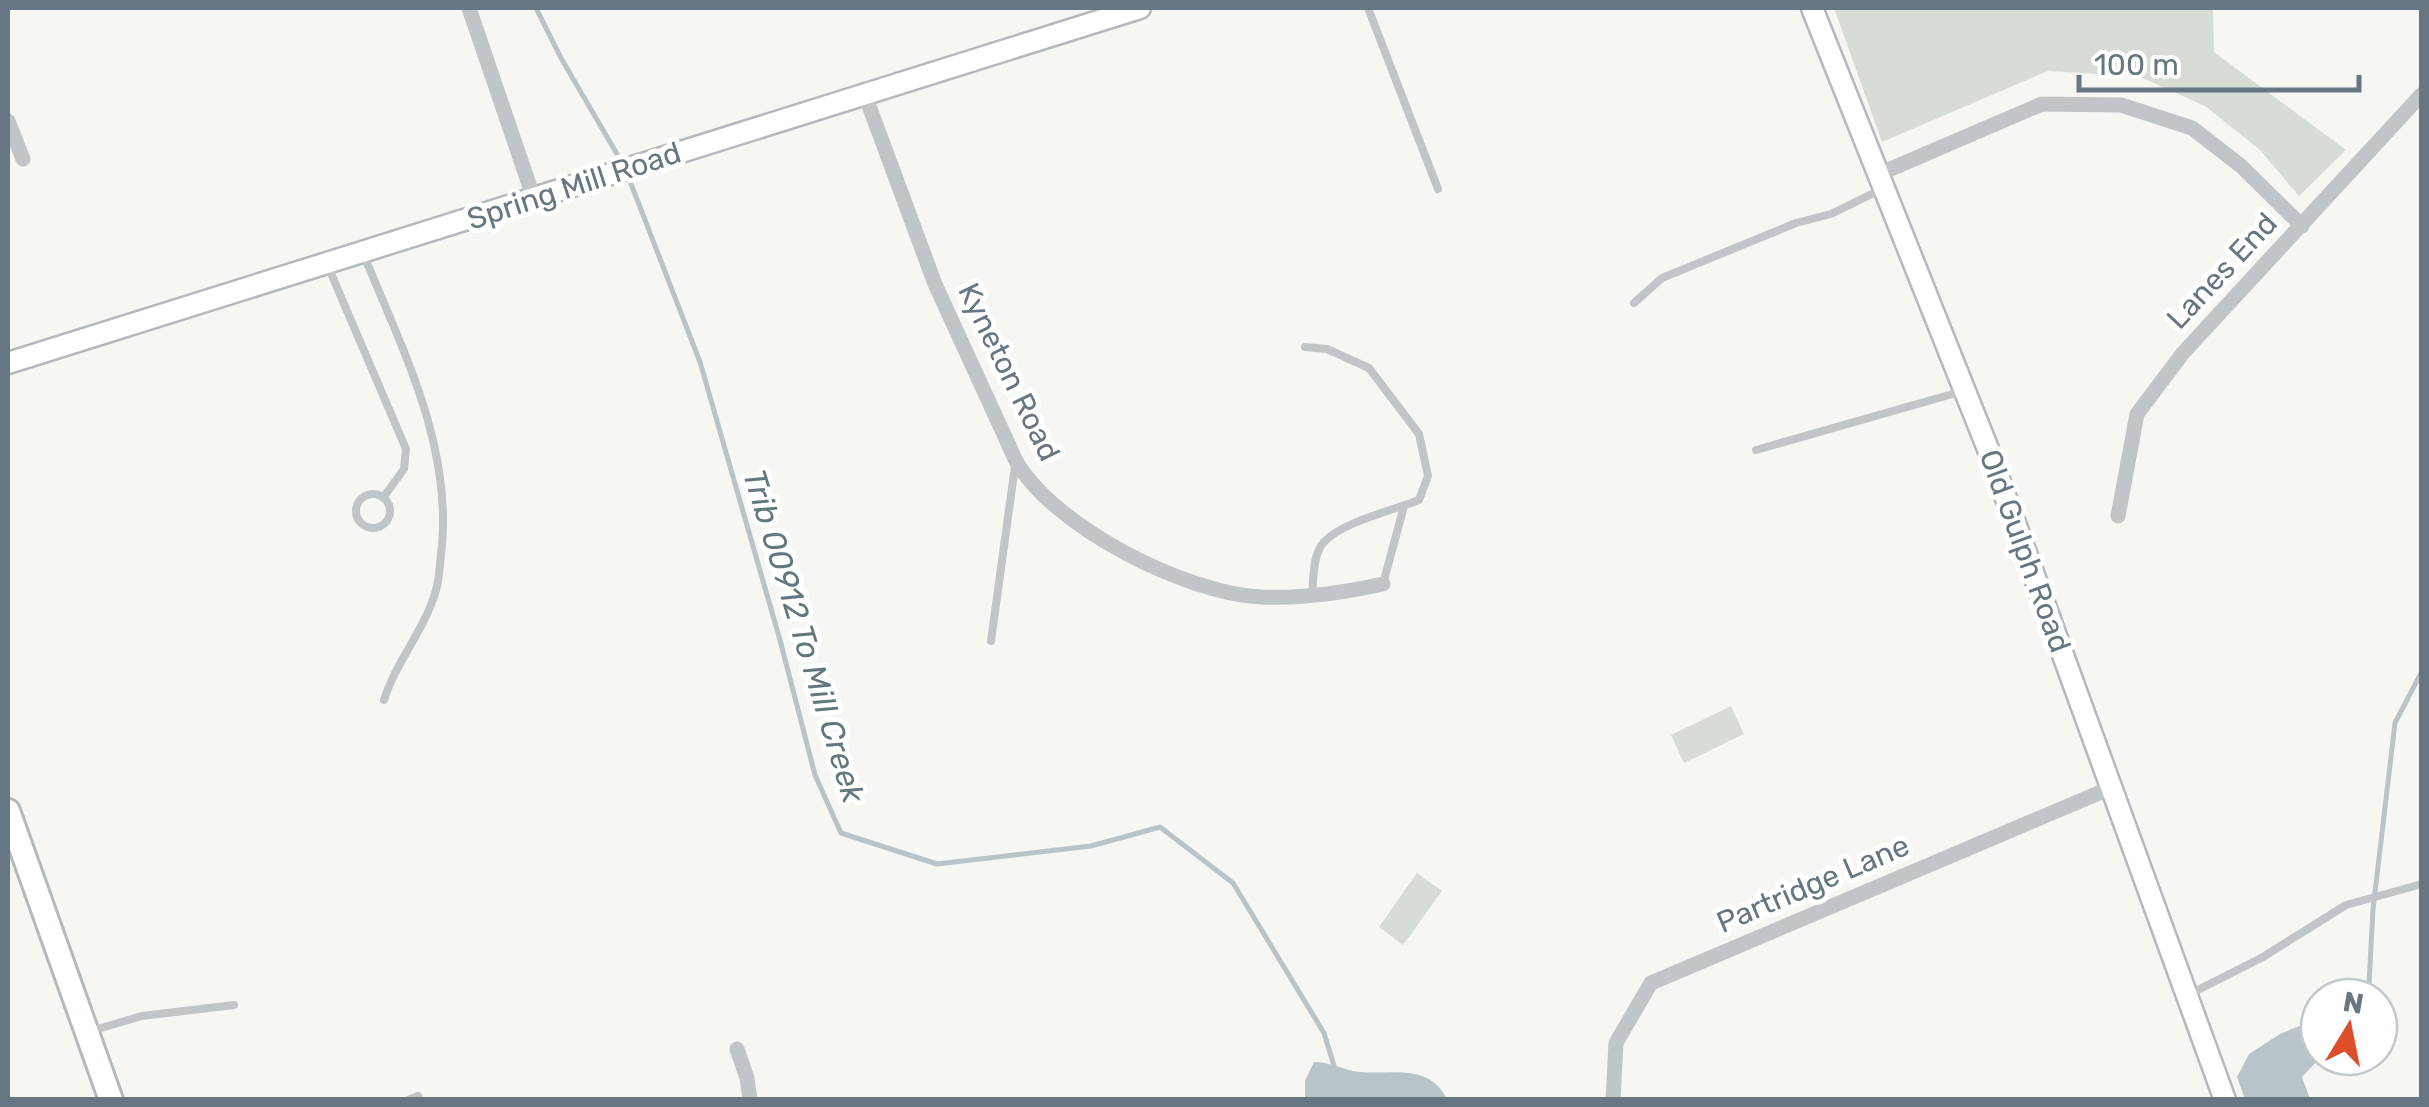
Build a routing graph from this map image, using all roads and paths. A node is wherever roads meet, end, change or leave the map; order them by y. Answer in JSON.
{"nodes":[{"id":1,"x":468,"y":8,"type":"edge"},
{"id":2,"x":1140,"y":8,"type":"edge"},
{"id":3,"x":1368,"y":8,"type":"edge"},
{"id":4,"x":1812,"y":8,"type":"edge"},
{"id":5,"x":2422,"y":94,"type":"edge"},
{"id":6,"x":865,"y":95,"type":"junction"},
{"id":7,"x":8,"y":121,"type":"edge"},
{"id":8,"x":23,"y":159,"type":"dead end"},
{"id":9,"x":1881,"y":181,"type":"junction"},
{"id":10,"x":1438,"y":189,"type":"dead end"},
{"id":11,"x":534,"y":200,"type":"junction"},
{"id":12,"x":2302,"y":226,"type":"junction"},
{"id":13,"x":363,"y":253,"type":"junction"},
{"id":14,"x":327,"y":264,"type":"junction"},
{"id":15,"x":1634,"y":302,"type":"dead end"},
{"id":16,"x":1305,"y":347,"type":"dead end"},
{"id":17,"x":8,"y":363,"type":"edge"},
{"id":18,"x":1965,"y":390,"type":"junction"},
{"id":19,"x":1756,"y":450,"type":"dead end"},
{"id":20,"x":1016,"y":461,"type":"junction"},
{"id":21,"x":383,"y":498,"type":"junction"},
{"id":22,"x":1404,"y":506,"type":"junction"},
{"id":23,"x":2118,"y":516,"type":"dead end"},
{"id":24,"x":1384,"y":584,"type":"joint"},
{"id":25,"x":1312,"y":596,"type":"junction"},
{"id":26,"x":991,"y":641,"type":"dead end"},
{"id":27,"x":384,"y":700,"type":"dead end"},
{"id":28,"x":2113,"y":787,"type":"junction"},
{"id":29,"x":8,"y":811,"type":"edge"},
{"id":30,"x":2422,"y":884,"type":"edge"},
{"id":31,"x":2188,"y":995,"type":"junction"},
{"id":32,"x":234,"y":1004,"type":"dead end"},
{"id":33,"x":86,"y":1032,"type":"junction"},
{"id":34,"x":736,"y":1049,"type":"dead end"},
{"id":35,"x":418,"y":1096,"type":"dead end"},
{"id":36,"x":111,"y":1100,"type":"edge"},
{"id":37,"x":408,"y":1100,"type":"edge"},
{"id":38,"x":750,"y":1100,"type":"edge"},
{"id":39,"x":1613,"y":1100,"type":"edge"},
{"id":40,"x":2225,"y":1100,"type":"edge"}],
"edges":[{"from":1,"to":11,"type":"street"},
{"from":2,"to":6,"type":"main road","name":"Spring Mill Road"},
{"from":3,"to":10,"type":"lane"},
{"from":4,"to":9,"type":"main road","name":"Old Gulph Road"},
{"from":5,"to":12,"type":"street","name":"Lanes End"},
{"from":6,"to":11,"type":"main road","name":"Spring Mill Road"},
{"from":6,"to":20,"type":"street","name":"Kyneton Road"},
{"from":7,"to":8,"type":"street"},
{"from":9,"to":12,"type":"street"},
{"from":9,"to":15,"type":"lane"},
{"from":9,"to":18,"type":"main road","name":"Old Gulph Road"},
{"from":11,"to":13,"type":"main road","name":"Spring Mill Road"},
{"from":12,"to":23,"type":"street","name":"Lanes End"},
{"from":13,"to":14,"type":"main road","name":"Spring Mill Road"},
{"from":13,"to":27,"type":"lane"},
{"from":14,"to":17,"type":"main road","name":"Spring Mill Road"},
{"from":14,"to":21,"type":"lane"},
{"from":16,"to":22,"type":"lane"},
{"from":18,"to":19,"type":"lane"},
{"from":18,"to":28,"type":"main road","name":"Old Gulph Road"},
{"from":20,"to":25,"type":"street","name":"Kyneton Road"},
{"from":20,"to":26,"type":"lane"},
{"from":21,"to":21,"type":"lane"},
{"from":22,"to":24,"type":"lane"},
{"from":22,"to":25,"type":"lane"},
{"from":24,"to":25,"type":"street","name":"Kyneton Road"},
{"from":28,"to":31,"type":"main road","name":"Old Gulph Road"},
{"from":28,"to":39,"type":"street","name":"Partridge Lane"},
{"from":29,"to":33,"type":"main road"},
{"from":30,"to":31,"type":"lane"},
{"from":31,"to":40,"type":"main road","name":"Old Gulph Road"},
{"from":32,"to":33,"type":"lane"},
{"from":33,"to":36,"type":"main road"},
{"from":34,"to":38,"type":"street"},
{"from":35,"to":37,"type":"lane"}]}
